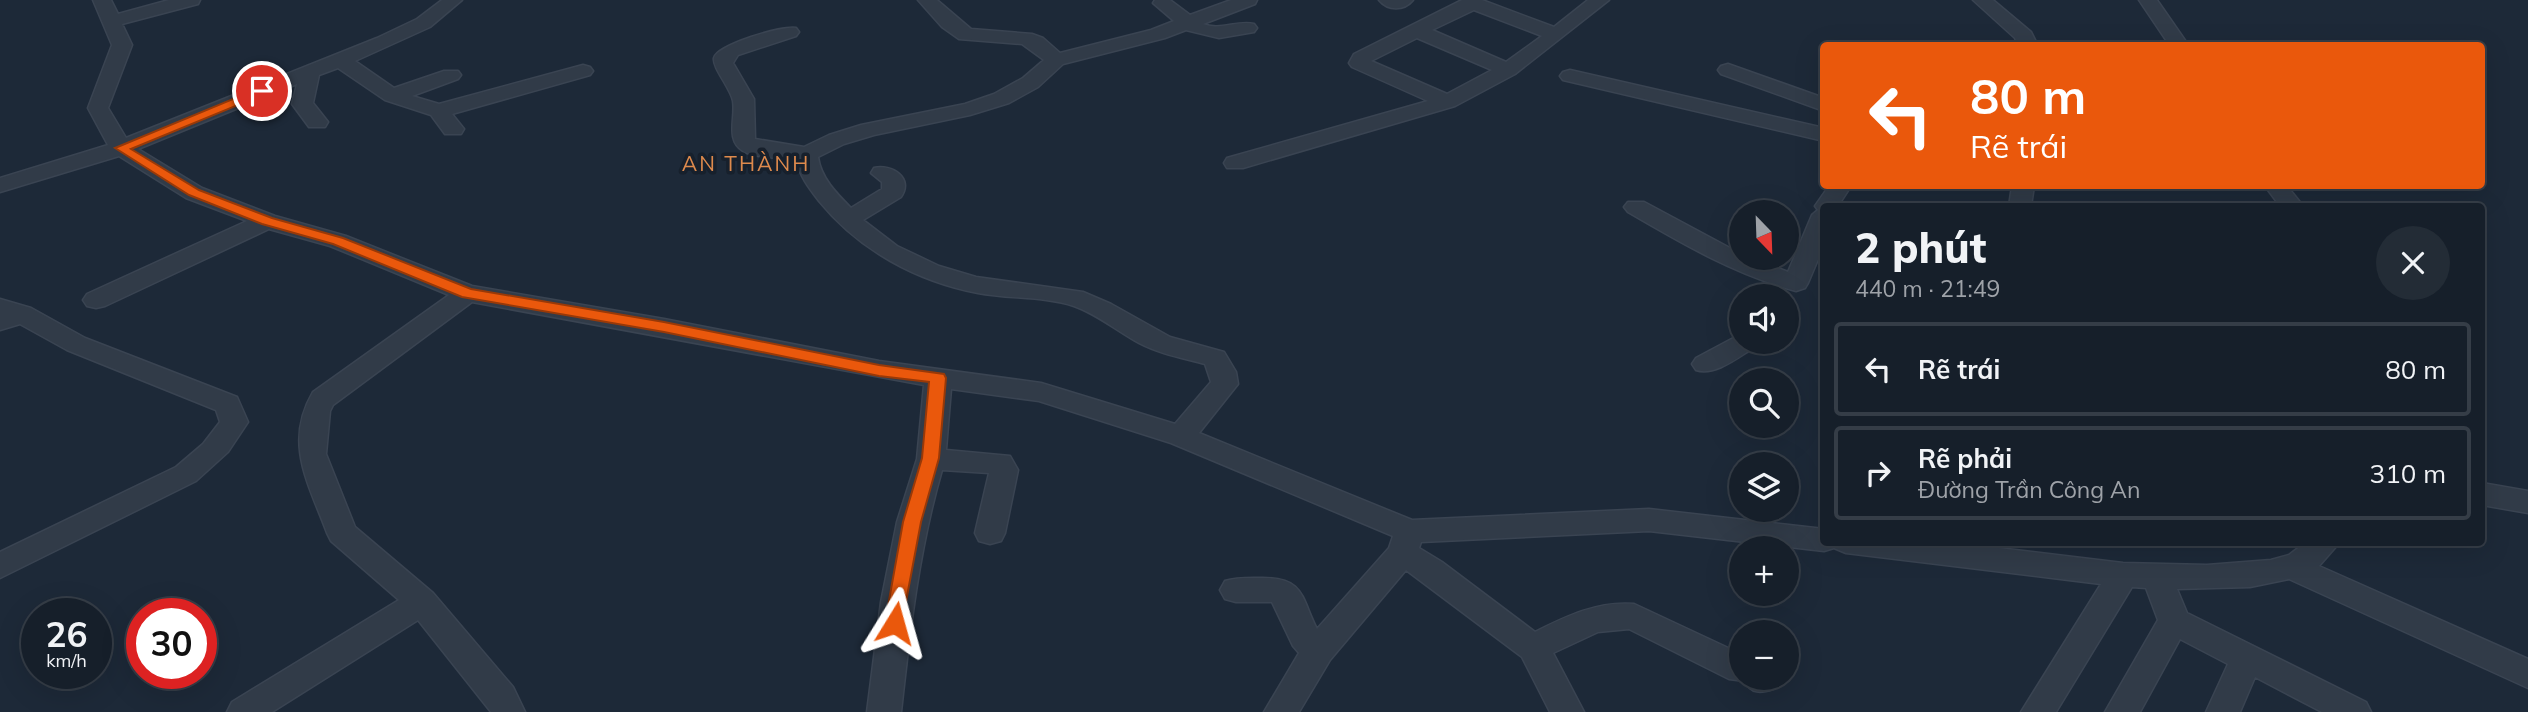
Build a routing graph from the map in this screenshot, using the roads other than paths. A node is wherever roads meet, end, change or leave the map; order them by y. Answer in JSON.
{"nodes":[{"id":1,"x":102,"y":0,"type":"edge"},
{"id":2,"x":191,"y":0,"type":"edge"},
{"id":3,"x":453,"y":0,"type":"edge"},
{"id":4,"x":928,"y":0,"type":"edge"},
{"id":5,"x":1248,"y":0,"type":"edge"},
{"id":6,"x":1388,"y":0,"type":"edge"},
{"id":7,"x":1404,"y":0,"type":"edge"},
{"id":8,"x":1600,"y":0,"type":"edge"},
{"id":9,"x":1982,"y":0,"type":"edge"},
{"id":10,"x":2148,"y":0,"type":"edge"},
{"id":11,"x":1472,"y":1,"type":"edge"},
{"id":12,"x":1162,"y":3,"type":"dead end"},
{"id":13,"x":111,"y":21,"type":"junction"},
{"id":14,"x":1188,"y":23,"type":"junction"},
{"id":15,"x":1247,"y":28,"type":"dead end"},
{"id":16,"x":1094,"y":29,"type":"dead end"},
{"id":17,"x":1417,"y":31,"type":"junction"},
{"id":18,"x":789,"y":32,"type":"dead end"},
{"id":19,"x":1556,"y":35,"type":"junction"},
{"id":20,"x":2026,"y":42,"type":"edge"},
{"id":21,"x":2177,"y":42,"type":"edge"},
{"id":22,"x":1112,"y":48,"type":"junction"},
{"id":23,"x":340,"y":60,"type":"junction"},
{"id":24,"x":1056,"y":60,"type":"junction"},
{"id":25,"x":1508,"y":70,"type":"junction"},
{"id":26,"x":1728,"y":70,"type":"dead end"},
{"id":27,"x":583,"y":71,"type":"dead end"},
{"id":28,"x":310,"y":72,"type":"junction"},
{"id":29,"x":451,"y":75,"type":"dead end"},
{"id":30,"x":1570,"y":76,"type":"dead end"},
{"id":31,"x":392,"y":96,"type":"junction"},
{"id":32,"x":1448,"y":102,"type":"junction"},
{"id":33,"x":1820,"y":104,"type":"edge"},
{"id":34,"x":438,"y":111,"type":"junction"},
{"id":35,"x":317,"y":122,"type":"dead end"},
{"id":36,"x":453,"y":129,"type":"dead end"},
{"id":37,"x":1820,"y":134,"type":"edge"},
{"id":38,"x":121,"y":148,"type":"junction"},
{"id":39,"x":807,"y":154,"type":"junction"},
{"id":40,"x":1235,"y":163,"type":"dead end"},
{"id":41,"x":882,"y":173,"type":"dead end"},
{"id":42,"x":0,"y":185,"type":"edge"},
{"id":43,"x":1636,"y":207,"type":"dead end"},
{"id":44,"x":848,"y":219,"type":"junction"},
{"id":45,"x":267,"y":221,"type":"junction"},
{"id":46,"x":1820,"y":224,"type":"edge"},
{"id":47,"x":1775,"y":284,"type":"edge"},
{"id":48,"x":1795,"y":284,"type":"edge"},
{"id":49,"x":467,"y":293,"type":"junction"},
{"id":50,"x":96,"y":300,"type":"dead end"},
{"id":51,"x":7,"y":314,"type":"edge"},
{"id":52,"x":1729,"y":351,"type":"edge"},
{"id":53,"x":1705,"y":364,"type":"dead end"},
{"id":54,"x":938,"y":378,"type":"junction"},
{"id":55,"x":1181,"y":436,"type":"junction"},
{"id":56,"x":931,"y":458,"type":"junction"},
{"id":57,"x":2485,"y":495,"type":"edge"},
{"id":58,"x":2528,"y":502,"type":"edge"},
{"id":59,"x":989,"y":533,"type":"dead end"},
{"id":60,"x":1820,"y":540,"type":"edge"},
{"id":61,"x":1406,"y":542,"type":"junction"},
{"id":62,"x":1911,"y":546,"type":"edge"},
{"id":63,"x":2322,"y":546,"type":"edge"},
{"id":64,"x":2041,"y":554,"type":"edge"},
{"id":65,"x":0,"y":566,"type":"edge"},
{"id":66,"x":2291,"y":567,"type":"junction"},
{"id":67,"x":2123,"y":575,"type":"junction"},
{"id":68,"x":2157,"y":576,"type":"junction"},
{"id":69,"x":1236,"y":590,"type":"dead end"},
{"id":70,"x":422,"y":602,"type":"junction"},
{"id":71,"x":2174,"y":621,"type":"junction"},
{"id":72,"x":1533,"y":648,"type":"junction"},
{"id":73,"x":1318,"y":651,"type":"junction"},
{"id":74,"x":2247,"y":658,"type":"junction"},
{"id":75,"x":1729,"y":663,"type":"edge"},
{"id":76,"x":2528,"y":674,"type":"edge"},
{"id":77,"x":244,"y":712,"type":"edge"},
{"id":78,"x":508,"y":712,"type":"edge"},
{"id":79,"x":884,"y":712,"type":"edge"},
{"id":80,"x":1281,"y":712,"type":"edge"},
{"id":81,"x":1567,"y":712,"type":"edge"},
{"id":82,"x":2038,"y":712,"type":"edge"},
{"id":83,"x":2122,"y":712,"type":"edge"},
{"id":84,"x":2223,"y":712,"type":"edge"},
{"id":85,"x":2354,"y":712,"type":"edge"}],
"edges":[{"from":1,"to":13,"type":"street"},
{"from":2,"to":13,"type":"street"},
{"from":3,"to":23,"type":"street"},
{"from":4,"to":24,"type":"street"},
{"from":5,"to":14,"type":"street"},
{"from":6,"to":7,"type":"street"},
{"from":8,"to":19,"type":"street"},
{"from":9,"to":20,"type":"street"},
{"from":10,"to":21,"type":"street"},
{"from":11,"to":17,"type":"street"},
{"from":11,"to":19,"type":"street"},
{"from":12,"to":14,"type":"street"},
{"from":13,"to":38,"type":"street"},
{"from":14,"to":15,"type":"street"},
{"from":14,"to":22,"type":"street"},
{"from":16,"to":22,"type":"street"},
{"from":17,"to":25,"type":"street"},
{"from":17,"to":32,"type":"street"},
{"from":18,"to":39,"type":"street"},
{"from":19,"to":25,"type":"street"},
{"from":22,"to":24,"type":"street"},
{"from":23,"to":28,"type":"street"},
{"from":23,"to":31,"type":"street"},
{"from":24,"to":39,"type":"street"},
{"from":25,"to":32,"type":"street"},
{"from":26,"to":33,"type":"street"},
{"from":27,"to":34,"type":"street"},
{"from":28,"to":35,"type":"street"},
{"from":28,"to":38,"type":"street"},
{"from":29,"to":31,"type":"street"},
{"from":30,"to":37,"type":"street"},
{"from":31,"to":34,"type":"street"},
{"from":32,"to":40,"type":"street"},
{"from":34,"to":36,"type":"street"},
{"from":38,"to":42,"type":"street"},
{"from":38,"to":45,"type":"street"},
{"from":39,"to":44,"type":"street"},
{"from":41,"to":44,"type":"street"},
{"from":43,"to":47,"type":"street"},
{"from":44,"to":55,"type":"street"},
{"from":45,"to":49,"type":"street"},
{"from":45,"to":50,"type":"street"},
{"from":46,"to":48,"type":"street"},
{"from":49,"to":54,"type":"street"},
{"from":49,"to":70,"type":"street"},
{"from":51,"to":65,"type":"street"},
{"from":52,"to":53,"type":"street"},
{"from":54,"to":55,"type":"street"},
{"from":54,"to":56,"type":"street"},
{"from":55,"to":61,"type":"street"},
{"from":56,"to":59,"type":"street"},
{"from":56,"to":79,"type":"street"},
{"from":57,"to":58,"type":"street"},
{"from":60,"to":61,"type":"street"},
{"from":61,"to":72,"type":"street"},
{"from":61,"to":73,"type":"street"},
{"from":62,"to":64,"type":"street"},
{"from":63,"to":66,"type":"street"},
{"from":64,"to":67,"type":"street"},
{"from":66,"to":68,"type":"street"},
{"from":66,"to":76,"type":"street"},
{"from":67,"to":68,"type":"street"},
{"from":67,"to":82,"type":"street"},
{"from":68,"to":71,"type":"street"},
{"from":69,"to":73,"type":"street"},
{"from":70,"to":77,"type":"street"},
{"from":70,"to":78,"type":"street"},
{"from":71,"to":74,"type":"street"},
{"from":71,"to":83,"type":"street"},
{"from":72,"to":75,"type":"street"},
{"from":72,"to":81,"type":"street"},
{"from":73,"to":80,"type":"street"},
{"from":74,"to":84,"type":"street"},
{"from":74,"to":85,"type":"street"}]}
